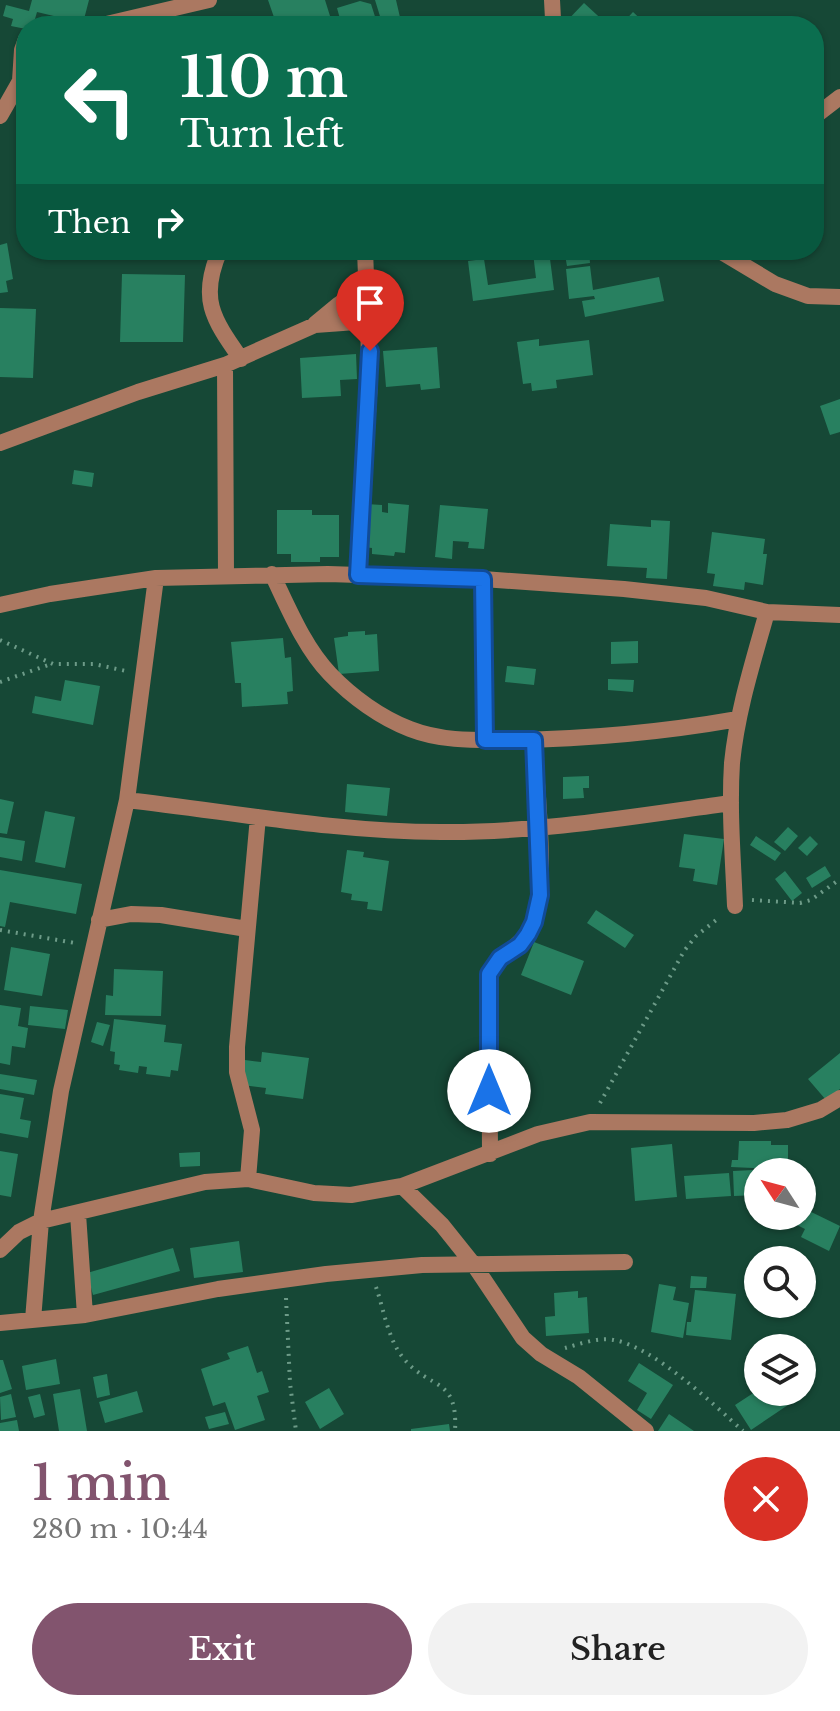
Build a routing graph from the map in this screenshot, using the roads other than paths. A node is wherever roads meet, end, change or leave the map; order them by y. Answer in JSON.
{"nodes":[{"id":1,"x":209,"y":0,"type":"edge"},
{"id":2,"x":145,"y":16,"type":"edge"},
{"id":3,"x":16,"y":88,"type":"edge"},
{"id":4,"x":840,"y":97,"type":"edge"},
{"id":5,"x":824,"y":109,"type":"edge"},
{"id":6,"x":0,"y":116,"type":"edge"},
{"id":7,"x":216,"y":260,"type":"edge"},
{"id":8,"x":366,"y":260,"type":"edge"},
{"id":9,"x":735,"y":260,"type":"edge"},
{"id":10,"x":368,"y":285,"type":"junction"},
{"id":11,"x":840,"y":297,"type":"edge"},
{"id":12,"x":370,"y":321,"type":"junction"},
{"id":13,"x":315,"y":325,"type":"junction"},
{"id":14,"x":233,"y":362,"type":"junction"},
{"id":15,"x":0,"y":443,"type":"edge"},
{"id":16,"x":272,"y":574,"type":"junction"},
{"id":17,"x":226,"y":575,"type":"junction"},
{"id":18,"x":358,"y":575,"type":"junction"},
{"id":19,"x":156,"y":578,"type":"junction"},
{"id":20,"x":483,"y":579,"type":"junction"},
{"id":21,"x":0,"y":605,"type":"edge"},
{"id":22,"x":767,"y":612,"type":"junction"},
{"id":23,"x":840,"y":615,"type":"edge"},
{"id":24,"x":738,"y":719,"type":"junction"},
{"id":25,"x":485,"y":740,"type":"junction"},
{"id":26,"x":534,"y":740,"type":"junction"},
{"id":27,"x":127,"y":800,"type":"junction"},
{"id":28,"x":731,"y":803,"type":"junction"},
{"id":29,"x":258,"y":817,"type":"junction"},
{"id":30,"x":539,"y":827,"type":"junction"},
{"id":31,"x":735,"y":906,"type":"road end"},
{"id":32,"x":99,"y":920,"type":"junction"},
{"id":33,"x":247,"y":929,"type":"junction"},
{"id":34,"x":840,"y":1098,"type":"edge"},
{"id":35,"x":490,"y":1154,"type":"junction"},
{"id":36,"x":248,"y":1179,"type":"junction"},
{"id":37,"x":402,"y":1186,"type":"junction"},
{"id":38,"x":78,"y":1214,"type":"junction"},
{"id":39,"x":41,"y":1221,"type":"junction"},
{"id":40,"x":0,"y":1250,"type":"edge"},
{"id":41,"x":625,"y":1262,"type":"dead end"},
{"id":42,"x":474,"y":1265,"type":"junction"},
{"id":43,"x":85,"y":1315,"type":"junction"},
{"id":44,"x":33,"y":1320,"type":"junction"},
{"id":45,"x":0,"y":1323,"type":"edge"},
{"id":46,"x":646,"y":1431,"type":"edge"}],
"edges":[{"from":1,"to":2,"type":"street"},
{"from":3,"to":6,"type":"street"},
{"from":4,"to":5,"type":"street"},
{"from":7,"to":14,"type":"street"},
{"from":8,"to":10,"type":"street"},
{"from":9,"to":11,"type":"street"},
{"from":10,"to":12,"type":"street"},
{"from":10,"to":13,"type":"street"},
{"from":12,"to":13,"type":"street"},
{"from":12,"to":18,"type":"street"},
{"from":13,"to":14,"type":"street"},
{"from":14,"to":15,"type":"street"},
{"from":14,"to":17,"type":"street"},
{"from":16,"to":17,"type":"street"},
{"from":16,"to":18,"type":"street"},
{"from":16,"to":25,"type":"street"},
{"from":17,"to":19,"type":"street"},
{"from":18,"to":20,"type":"street"},
{"from":19,"to":21,"type":"street"},
{"from":19,"to":27,"type":"street"},
{"from":20,"to":22,"type":"street"},
{"from":20,"to":25,"type":"street"},
{"from":22,"to":23,"type":"street"},
{"from":22,"to":24,"type":"street"},
{"from":24,"to":26,"type":"street"},
{"from":24,"to":28,"type":"street"},
{"from":25,"to":26,"type":"street"},
{"from":26,"to":30,"type":"street"},
{"from":27,"to":29,"type":"street"},
{"from":27,"to":32,"type":"street"},
{"from":28,"to":30,"type":"street"},
{"from":28,"to":31,"type":"street"},
{"from":29,"to":30,"type":"street"},
{"from":29,"to":33,"type":"street"},
{"from":30,"to":35,"type":"street"},
{"from":32,"to":33,"type":"street"},
{"from":32,"to":39,"type":"street"},
{"from":33,"to":36,"type":"street"},
{"from":34,"to":35,"type":"street"},
{"from":35,"to":37,"type":"street"},
{"from":36,"to":37,"type":"street"},
{"from":36,"to":38,"type":"street"},
{"from":37,"to":42,"type":"street"},
{"from":38,"to":39,"type":"street"},
{"from":38,"to":43,"type":"street"},
{"from":39,"to":40,"type":"street"},
{"from":39,"to":44,"type":"street"},
{"from":41,"to":42,"type":"street"},
{"from":42,"to":43,"type":"street"},
{"from":42,"to":46,"type":"street"},
{"from":43,"to":44,"type":"street"},
{"from":44,"to":45,"type":"street"}]}
